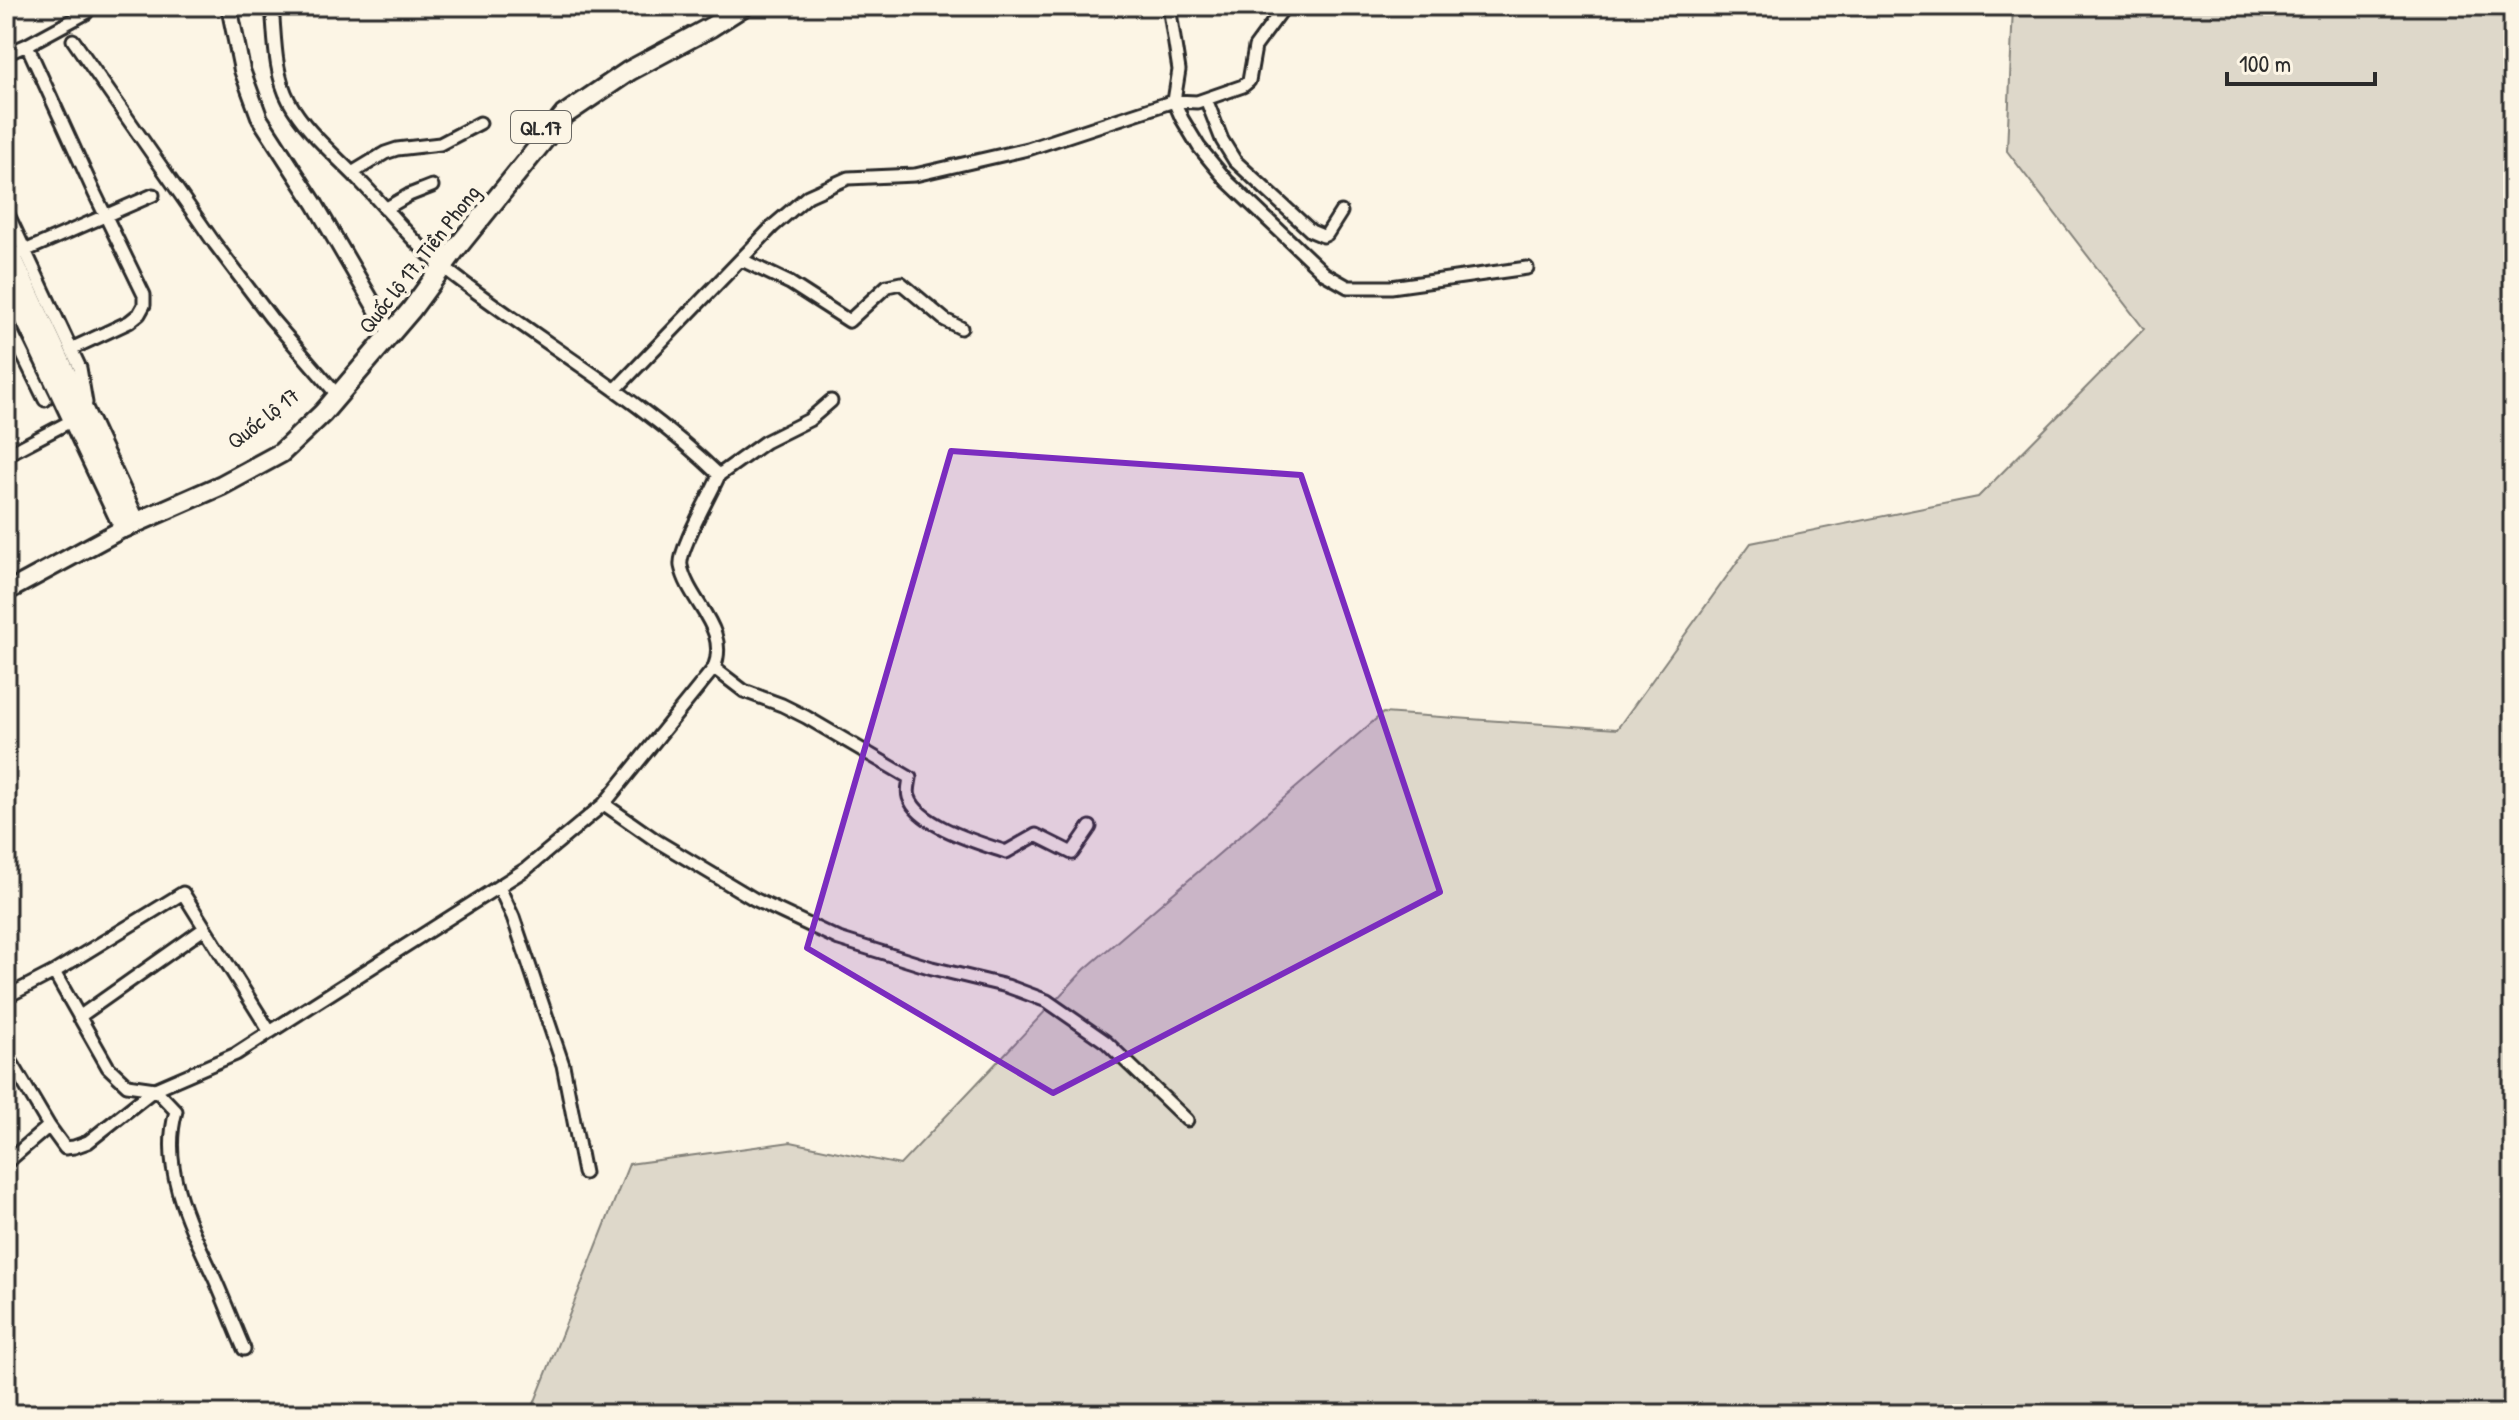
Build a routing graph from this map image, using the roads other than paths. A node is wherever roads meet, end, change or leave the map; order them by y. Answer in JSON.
{"nodes":[{"id":1,"x":91,"y":6,"type":"edge"},
{"id":2,"x":229,"y":6,"type":"edge"},
{"id":3,"x":272,"y":6,"type":"edge"},
{"id":4,"x":726,"y":6,"type":"edge"},
{"id":5,"x":744,"y":6,"type":"edge"},
{"id":6,"x":1169,"y":6,"type":"edge"},
{"id":7,"x":1285,"y":6,"type":"edge"},
{"id":8,"x":73,"y":40,"type":"dead end"},
{"id":9,"x":27,"y":45,"type":"junction"},
{"id":10,"x":6,"y":54,"type":"edge"},
{"id":11,"x":1206,"y":99,"type":"junction"},
{"id":12,"x":1174,"y":101,"type":"junction"},
{"id":13,"x":480,"y":123,"type":"dead end"},
{"id":14,"x":352,"y":173,"type":"junction"},
{"id":15,"x":432,"y":186,"type":"dead end"},
{"id":16,"x":153,"y":195,"type":"dead end"},
{"id":17,"x":385,"y":209,"type":"junction"},
{"id":18,"x":6,"y":210,"type":"edge"},
{"id":19,"x":1341,"y":212,"type":"dead end"},
{"id":20,"x":105,"y":214,"type":"junction"},
{"id":21,"x":14,"y":250,"type":"edge"},
{"id":22,"x":742,"y":260,"type":"junction"},
{"id":23,"x":439,"y":264,"type":"junction"},
{"id":24,"x":1527,"y":268,"type":"dead end"},
{"id":25,"x":6,"y":278,"type":"edge"},
{"id":26,"x":399,"y":316,"type":"junction"},
{"id":27,"x":6,"y":321,"type":"edge"},
{"id":28,"x":961,"y":328,"type":"dead end"},
{"id":29,"x":71,"y":349,"type":"junction"},
{"id":30,"x":333,"y":390,"type":"junction"},
{"id":31,"x":615,"y":390,"type":"junction"},
{"id":32,"x":45,"y":400,"type":"dead end"},
{"id":33,"x":831,"y":401,"type":"dead end"},
{"id":34,"x":82,"y":422,"type":"junction"},
{"id":35,"x":6,"y":455,"type":"edge"},
{"id":36,"x":719,"y":475,"type":"junction"},
{"id":37,"x":129,"y":522,"type":"junction"},
{"id":38,"x":6,"y":583,"type":"edge"},
{"id":39,"x":6,"y":592,"type":"edge"},
{"id":40,"x":714,"y":668,"type":"junction"},
{"id":41,"x":604,"y":804,"type":"junction"},
{"id":42,"x":1090,"y":827,"type":"dead end"},
{"id":43,"x":499,"y":887,"type":"junction"},
{"id":44,"x":205,"y":928,"type":"junction"},
{"id":45,"x":54,"y":972,"type":"junction"},
{"id":46,"x":6,"y":997,"type":"edge"},
{"id":47,"x":79,"y":1017,"type":"junction"},
{"id":48,"x":270,"y":1032,"type":"junction"},
{"id":49,"x":6,"y":1053,"type":"edge"},
{"id":50,"x":155,"y":1089,"type":"junction"},
{"id":51,"x":1187,"y":1120,"type":"dead end"},
{"id":52,"x":49,"y":1126,"type":"junction"},
{"id":53,"x":6,"y":1163,"type":"edge"},
{"id":54,"x":584,"y":1173,"type":"dead end"},
{"id":55,"x":244,"y":1349,"type":"dead end"}],
"edges":[{"from":1,"to":9,"type":"street"},
{"from":2,"to":26,"type":"street"},
{"from":3,"to":14,"type":"street"},
{"from":4,"to":23,"type":"highway","number":"QL.17"},
{"from":5,"to":23,"type":"highway","name":"Quốc lộ 17, Tiền Phong"},
{"from":6,"to":12,"type":"street"},
{"from":7,"to":11,"type":"street"},
{"from":8,"to":30,"type":"street"},
{"from":9,"to":10,"type":"street"},
{"from":9,"to":20,"type":"street"},
{"from":11,"to":12,"type":"street"},
{"from":11,"to":19,"type":"street"},
{"from":12,"to":22,"type":"street"},
{"from":12,"to":24,"type":"street"},
{"from":13,"to":14,"type":"street"},
{"from":14,"to":17,"type":"street"},
{"from":15,"to":17,"type":"street"},
{"from":16,"to":20,"type":"street"},
{"from":17,"to":23,"type":"street"},
{"from":18,"to":21,"type":"street"},
{"from":20,"to":21,"type":"street"},
{"from":20,"to":29,"type":"street"},
{"from":21,"to":29,"type":"street"},
{"from":21,"to":34,"type":"highway"},
{"from":22,"to":28,"type":"street"},
{"from":22,"to":31,"type":"street"},
{"from":23,"to":26,"type":"highway","number":"QL.17"},
{"from":23,"to":31,"type":"street"},
{"from":25,"to":34,"type":"highway"},
{"from":26,"to":30,"type":"highway","name":"Quốc lộ 17","number":"QL.17"},
{"from":26,"to":37,"type":"highway","name":"Quốc lộ 17, Tiền Phong"},
{"from":27,"to":32,"type":"street"},
{"from":29,"to":34,"type":"street"},
{"from":30,"to":37,"type":"highway","name":"Quốc lộ 17","number":"QL.17"},
{"from":31,"to":36,"type":"street"},
{"from":33,"to":36,"type":"street"},
{"from":34,"to":35,"type":"street"},
{"from":34,"to":37,"type":"highway"},
{"from":36,"to":40,"type":"street"},
{"from":37,"to":38,"type":"main road"},
{"from":37,"to":39,"type":"main road"},
{"from":40,"to":41,"type":"street"},
{"from":40,"to":42,"type":"street"},
{"from":41,"to":43,"type":"street"},
{"from":41,"to":51,"type":"street"},
{"from":43,"to":48,"type":"street"},
{"from":43,"to":54,"type":"street"},
{"from":44,"to":45,"type":"street"},
{"from":44,"to":47,"type":"street"},
{"from":44,"to":48,"type":"street"},
{"from":45,"to":46,"type":"street"},
{"from":45,"to":47,"type":"street"},
{"from":47,"to":50,"type":"street"},
{"from":48,"to":50,"type":"street"},
{"from":49,"to":52,"type":"street"},
{"from":50,"to":52,"type":"street"},
{"from":50,"to":55,"type":"street"},
{"from":52,"to":53,"type":"street"}]}
